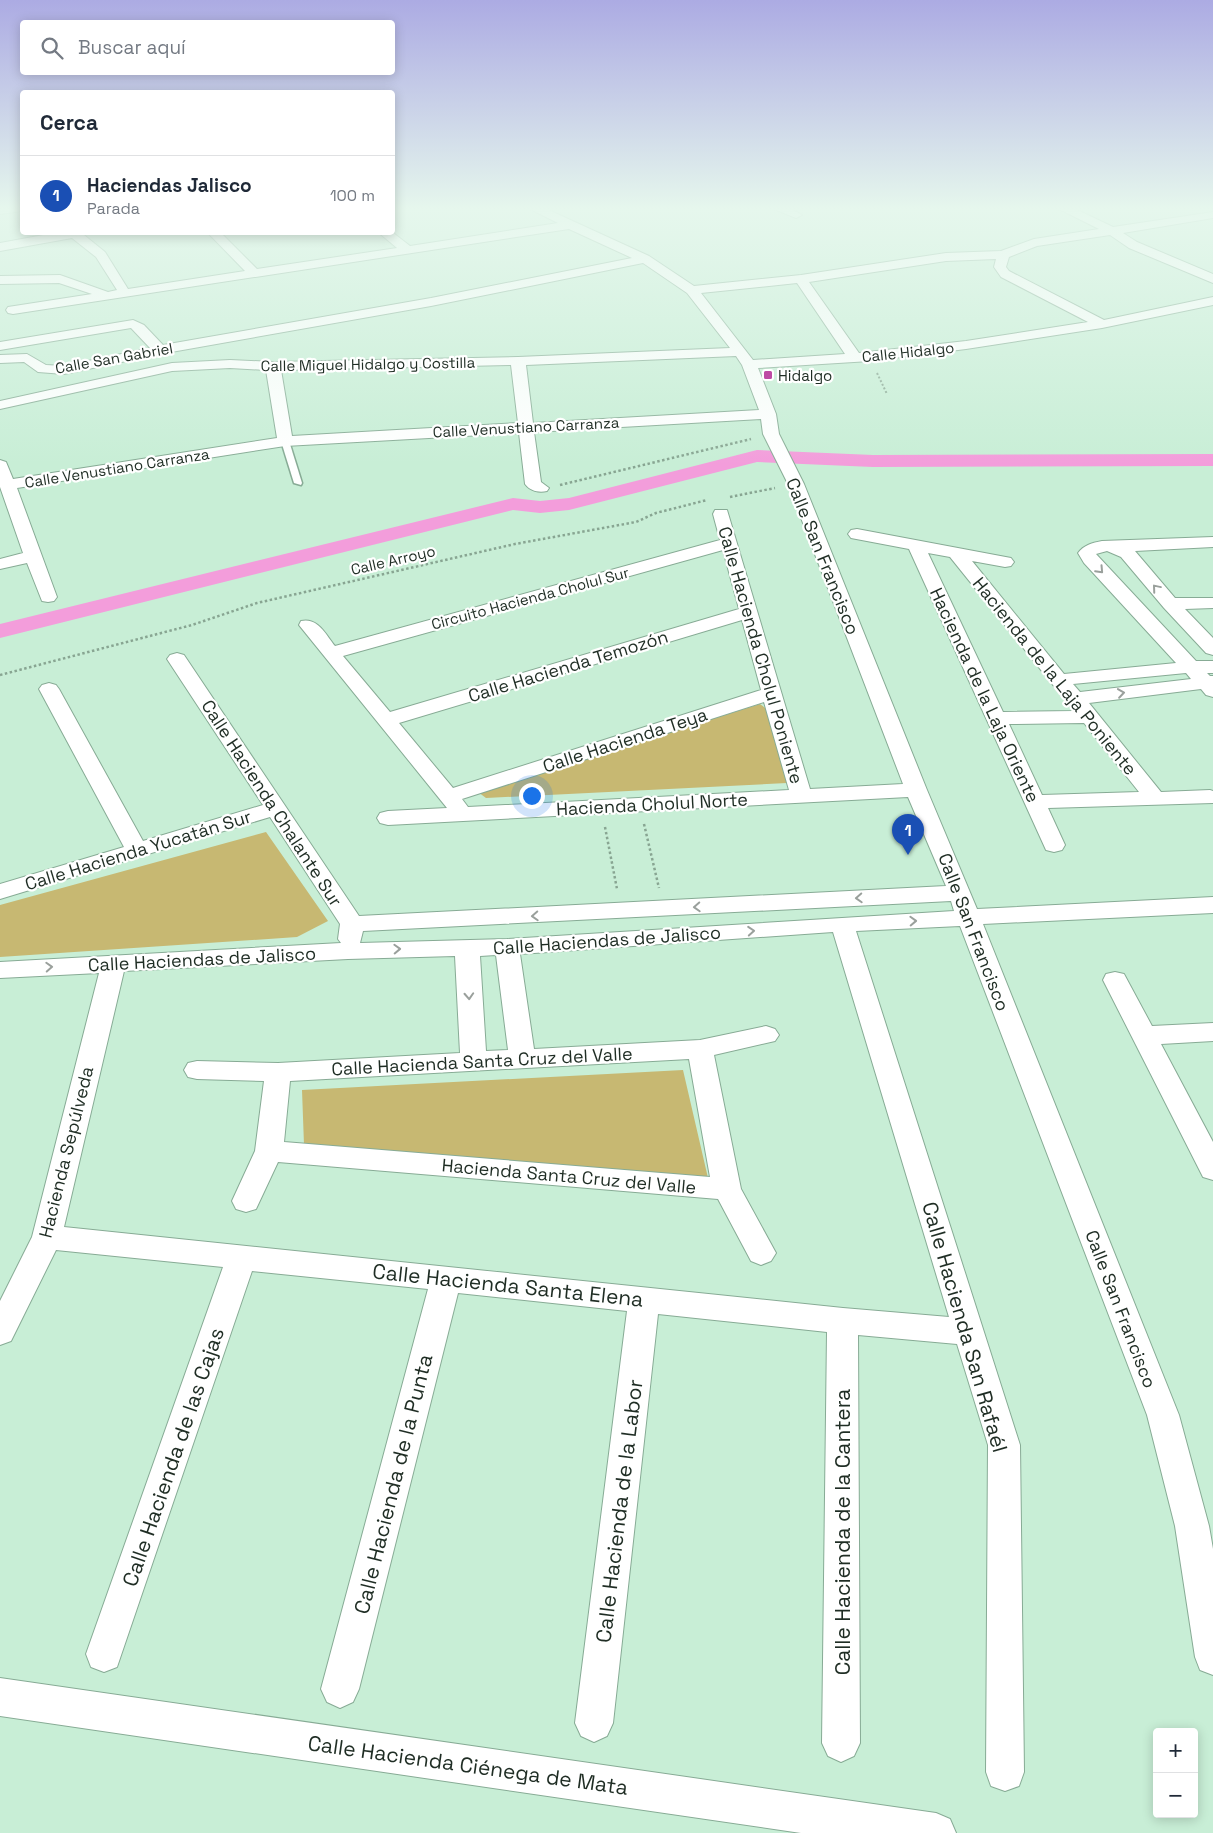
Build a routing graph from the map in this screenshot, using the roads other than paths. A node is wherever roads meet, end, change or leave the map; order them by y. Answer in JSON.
{"nodes":[{"id":1,"x":1,"y":293,"type":"edge"},
{"id":2,"x":99,"y":293,"type":"edge"},
{"id":3,"x":121,"y":293,"type":"edge"},
{"id":4,"x":478,"y":293,"type":"edge"},
{"id":5,"x":694,"y":293,"type":"edge"},
{"id":6,"x":810,"y":293,"type":"edge"},
{"id":7,"x":1041,"y":293,"type":"edge"},
{"id":8,"x":106,"y":295,"type":"junction"},
{"id":9,"x":1213,"y":301,"type":"edge"},
{"id":10,"x":1102,"y":324,"type":"junction"},
{"id":11,"x":9,"y":325,"type":"edge"},
{"id":12,"x":0,"y":346,"type":"edge"},
{"id":13,"x":160,"y":350,"type":"junction"},
{"id":14,"x":740,"y":352,"type":"junction"},
{"id":15,"x":646,"y":356,"type":"junction"},
{"id":16,"x":855,"y":358,"type":"junction"},
{"id":17,"x":0,"y":359,"type":"edge"},
{"id":18,"x":518,"y":361,"type":"junction"},
{"id":19,"x":749,"y":364,"type":"junction"},
{"id":20,"x":272,"y":366,"type":"junction"},
{"id":21,"x":654,"y":373,"type":"dead end"},
{"id":22,"x":0,"y":405,"type":"edge"},
{"id":23,"x":768,"y":414,"type":"junction"},
{"id":24,"x":527,"y":427,"type":"junction"},
{"id":25,"x":285,"y":441,"type":"junction"},
{"id":26,"x":0,"y":465,"type":"edge"},
{"id":27,"x":298,"y":483,"type":"dead end"},
{"id":28,"x":8,"y":484,"type":"junction"},
{"id":29,"x":541,"y":488,"type":"road end"},
{"id":30,"x":724,"y":506,"type":"road end"},
{"id":31,"x":857,"y":534,"type":"dead end"},
{"id":32,"x":1213,"y":542,"type":"edge"},
{"id":33,"x":729,"y":543,"type":"junction"},
{"id":34,"x":916,"y":545,"type":"junction"},
{"id":35,"x":1112,"y":547,"type":"junction"},
{"id":36,"x":956,"y":553,"type":"junction"},
{"id":37,"x":34,"y":556,"type":"junction"},
{"id":38,"x":1004,"y":562,"type":"dead end"},
{"id":39,"x":0,"y":564,"type":"edge"},
{"id":40,"x":48,"y":597,"type":"dead end"},
{"id":41,"x":1213,"y":603,"type":"edge"},
{"id":42,"x":1170,"y":604,"type":"junction"},
{"id":43,"x":749,"y":612,"type":"junction"},
{"id":44,"x":308,"y":625,"type":"dead end"},
{"id":45,"x":1213,"y":649,"type":"edge"},
{"id":46,"x":331,"y":653,"type":"junction"},
{"id":47,"x":177,"y":659,"type":"dead end"},
{"id":48,"x":1190,"y":667,"type":"junction"},
{"id":49,"x":1059,"y":680,"type":"junction"},
{"id":50,"x":1211,"y":680,"type":"edge"},
{"id":51,"x":49,"y":689,"type":"dead end"},
{"id":52,"x":772,"y":693,"type":"junction"},
{"id":53,"x":1073,"y":700,"type":"junction"},
{"id":54,"x":1090,"y":717,"type":"junction"},
{"id":55,"x":996,"y":718,"type":"junction"},
{"id":56,"x":386,"y":720,"type":"junction"},
{"id":57,"x":916,"y":790,"type":"junction"},
{"id":58,"x":801,"y":795,"type":"junction"},
{"id":59,"x":449,"y":796,"type":"junction"},
{"id":60,"x":1210,"y":797,"type":"dead end"},
{"id":61,"x":1155,"y":798,"type":"junction"},
{"id":62,"x":1034,"y":802,"type":"junction"},
{"id":63,"x":276,"y":808,"type":"junction"},
{"id":64,"x":463,"y":814,"type":"junction"},
{"id":65,"x":388,"y":818,"type":"dead end"},
{"id":66,"x":1054,"y":845,"type":"dead end"},
{"id":67,"x":137,"y":851,"type":"junction"},
{"id":68,"x":0,"y":892,"type":"edge"},
{"id":69,"x":960,"y":893,"type":"junction"},
{"id":70,"x":1213,"y":905,"type":"edge"},
{"id":71,"x":969,"y":919,"type":"junction"},
{"id":72,"x":352,"y":924,"type":"junction"},
{"id":73,"x":842,"y":924,"type":"junction"},
{"id":74,"x":467,"y":947,"type":"junction"},
{"id":75,"x":507,"y":947,"type":"junction"},
{"id":76,"x":348,"y":951,"type":"junction"},
{"id":77,"x":112,"y":964,"type":"junction"},
{"id":78,"x":0,"y":970,"type":"edge"},
{"id":79,"x":1115,"y":980,"type":"dead end"},
{"id":80,"x":1213,"y":1032,"type":"edge"},
{"id":81,"x":766,"y":1035,"type":"dead end"},
{"id":82,"x":1143,"y":1036,"type":"junction"},
{"id":83,"x":700,"y":1049,"type":"junction"},
{"id":84,"x":522,"y":1060,"type":"junction"},
{"id":85,"x":472,"y":1061,"type":"junction"},
{"id":86,"x":197,"y":1070,"type":"dead end"},
{"id":87,"x":278,"y":1072,"type":"junction"},
{"id":88,"x":269,"y":1150,"type":"junction"},
{"id":89,"x":1213,"y":1169,"type":"edge"},
{"id":90,"x":727,"y":1189,"type":"junction"},
{"id":91,"x":246,"y":1201,"type":"dead end"},
{"id":92,"x":47,"y":1237,"type":"junction"},
{"id":93,"x":761,"y":1253,"type":"dead end"},
{"id":94,"x":241,"y":1259,"type":"junction"},
{"id":95,"x":446,"y":1279,"type":"junction"},
{"id":96,"x":644,"y":1299,"type":"junction"},
{"id":97,"x":843,"y":1321,"type":"junction"},
{"id":98,"x":0,"y":1332,"type":"edge"},
{"id":99,"x":970,"y":1332,"type":"junction"},
{"id":100,"x":104,"y":1654,"type":"dead end"},
{"id":101,"x":1213,"y":1657,"type":"edge"},
{"id":102,"x":340,"y":1689,"type":"dead end"},
{"id":103,"x":0,"y":1697,"type":"edge"},
{"id":104,"x":594,"y":1723,"type":"dead end"},
{"id":105,"x":841,"y":1743,"type":"dead end"},
{"id":106,"x":1005,"y":1772,"type":"dead end"},
{"id":107,"x":936,"y":1833,"type":"edge"}],
"edges":[{"from":1,"to":11,"type":"street"},
{"from":2,"to":8,"type":"street"},
{"from":3,"to":8,"type":"street"},
{"from":4,"to":13,"type":"street","name":"Calle San Gabriel"},
{"from":5,"to":14,"type":"street","name":"Calle San Francisco"},
{"from":6,"to":16,"type":"street"},
{"from":7,"to":10,"type":"street"},
{"from":8,"to":11,"type":"street"},
{"from":9,"to":10,"type":"street","name":"Calle Hidalgo"},
{"from":10,"to":16,"type":"street","name":"Calle Hidalgo"},
{"from":12,"to":13,"type":"street"},
{"from":13,"to":17,"type":"street","name":"Calle San Gabriel"},
{"from":14,"to":15,"type":"street","name":"Calle Miguel Hidalgo y Costilla"},
{"from":14,"to":19,"type":"street","name":"Calle San Francisco"},
{"from":15,"to":18,"type":"street","name":"Calle Miguel Hidalgo y Costilla"},
{"from":15,"to":21,"type":"street"},
{"from":16,"to":19,"type":"street","name":"Calle Hidalgo"},
{"from":18,"to":20,"type":"street","name":"Calle Miguel Hidalgo y Costilla"},
{"from":18,"to":24,"type":"street"},
{"from":19,"to":23,"type":"street","name":"Calle San Francisco"},
{"from":20,"to":22,"type":"street","name":"Calle Miguel Hidalgo y Costilla"},
{"from":20,"to":25,"type":"street"},
{"from":23,"to":24,"type":"street","name":"Calle Venustiano Carranza"},
{"from":23,"to":57,"type":"street","name":"Calle San Francisco"},
{"from":24,"to":25,"type":"street","name":"Calle Venustiano Carranza"},
{"from":24,"to":29,"type":"street"},
{"from":25,"to":27,"type":"lane"},
{"from":25,"to":28,"type":"street","name":"Calle Venustiano Carranza"},
{"from":26,"to":28,"type":"street","name":"Calle Venustiano Carranza"},
{"from":28,"to":37,"type":"street","name":"Calle Venustiano Carranza"},
{"from":30,"to":33,"type":"street","name":"Calle Hacienda Cholul Poniente"},
{"from":31,"to":34,"type":"street"},
{"from":32,"to":35,"type":"street"},
{"from":33,"to":43,"type":"street","name":"Calle Hacienda Cholul Poniente"},
{"from":33,"to":46,"type":"street","name":"Circuito Hacienda Cholul Sur"},
{"from":34,"to":36,"type":"street"},
{"from":34,"to":55,"type":"street","name":"Hacienda de la Laja Oriente"},
{"from":42,"to":35,"type":"street","one_way":true},
{"from":35,"to":48,"type":"street","one_way":true},
{"from":36,"to":38,"type":"street"},
{"from":36,"to":49,"type":"street","name":"Hacienda de la Laja Poniente"},
{"from":37,"to":39,"type":"street"},
{"from":37,"to":40,"type":"street","name":"Calle Venustiano Carranza"},
{"from":41,"to":42,"type":"street"},
{"from":42,"to":45,"type":"street"},
{"from":43,"to":52,"type":"street","name":"Calle Hacienda Cholul Poniente"},
{"from":43,"to":56,"type":"street","name":"Calle Hacienda Temozón"},
{"from":44,"to":46,"type":"street"},
{"from":46,"to":56,"type":"street"},
{"from":47,"to":63,"type":"street","name":"Calle Hacienda Chalante Sur"},
{"from":48,"to":49,"type":"street"},
{"from":48,"to":50,"type":"street"},
{"from":49,"to":53,"type":"street","name":"Hacienda de la Laja Poniente"},
{"from":53,"to":50,"type":"street","one_way":true},
{"from":51,"to":67,"type":"street"},
{"from":52,"to":58,"type":"street","name":"Calle Hacienda Cholul Poniente"},
{"from":52,"to":59,"type":"street","name":"Calle Hacienda Teya"},
{"from":53,"to":54,"type":"street","name":"Hacienda de la Laja Poniente"},
{"from":54,"to":55,"type":"street"},
{"from":54,"to":61,"type":"street","name":"Hacienda de la Laja Poniente"},
{"from":55,"to":62,"type":"street","name":"Hacienda de la Laja Oriente"},
{"from":56,"to":59,"type":"street"},
{"from":57,"to":58,"type":"street","name":"Hacienda Cholul Norte"},
{"from":57,"to":69,"type":"street","name":"Calle San Francisco"},
{"from":58,"to":64,"type":"street","name":"Hacienda Cholul Norte"},
{"from":59,"to":64,"type":"street"},
{"from":60,"to":61,"type":"street"},
{"from":61,"to":62,"type":"street"},
{"from":62,"to":66,"type":"street","name":"Hacienda de la Laja Oriente"},
{"from":63,"to":67,"type":"street","name":"Calle Hacienda Yucatán Sur"},
{"from":63,"to":72,"type":"street","name":"Calle Hacienda Chalante Sur"},
{"from":64,"to":65,"type":"street","name":"Hacienda Cholul Norte"},
{"from":67,"to":68,"type":"street","name":"Calle Hacienda Yucatán Sur"},
{"from":69,"to":71,"type":"street","name":"Calle San Francisco"},
{"from":69,"to":72,"type":"street","name":"Calle Haciendas de Jalisco","one_way":true},
{"from":70,"to":71,"type":"street","name":"Calle Haciendas de Jalisco"},
{"from":73,"to":71,"type":"street","name":"Calle Haciendas de Jalisco","one_way":true},
{"from":71,"to":101,"type":"street","name":"Calle San Francisco"},
{"from":72,"to":76,"type":"street","name":"Calle Hacienda Chalante Sur"},
{"from":75,"to":73,"type":"street","name":"Calle Haciendas de Jalisco","one_way":true},
{"from":73,"to":99,"type":"street","name":"Calle Hacienda San Rafaél"},
{"from":74,"to":75,"type":"street","name":"Calle Haciendas de Jalisco"},
{"from":76,"to":74,"type":"street","name":"Calle Haciendas de Jalisco","one_way":true},
{"from":74,"to":85,"type":"street","one_way":true},
{"from":75,"to":84,"type":"street"},
{"from":76,"to":77,"type":"street","name":"Calle Haciendas de Jalisco"},
{"from":78,"to":77,"type":"street","name":"Calle Haciendas de Jalisco","one_way":true},
{"from":77,"to":92,"type":"street","name":"Hacienda Sepúlveda"},
{"from":79,"to":82,"type":"street"},
{"from":80,"to":82,"type":"street"},
{"from":81,"to":83,"type":"street","name":"Calle Hacienda Santa Cruz del Valle"},
{"from":82,"to":89,"type":"street"},
{"from":83,"to":84,"type":"street","name":"Calle Hacienda Santa Cruz del Valle"},
{"from":83,"to":90,"type":"street"},
{"from":84,"to":85,"type":"street","name":"Calle Hacienda Santa Cruz del Valle"},
{"from":85,"to":87,"type":"street","name":"Calle Hacienda Santa Cruz del Valle"},
{"from":86,"to":87,"type":"street","name":"Calle Hacienda Santa Cruz del Valle"},
{"from":87,"to":88,"type":"street"},
{"from":88,"to":90,"type":"street","name":"Hacienda Santa Cruz del Valle"},
{"from":88,"to":91,"type":"street"},
{"from":90,"to":93,"type":"street"},
{"from":92,"to":94,"type":"street","name":"Calle Hacienda Santa Elena"},
{"from":92,"to":98,"type":"street","name":"Hacienda Sepúlveda"},
{"from":94,"to":95,"type":"street","name":"Calle Hacienda Santa Elena"},
{"from":94,"to":100,"type":"street","name":"Calle Hacienda de las Cajas"},
{"from":95,"to":96,"type":"street","name":"Calle Hacienda Santa Elena"},
{"from":95,"to":102,"type":"street","name":"Calle Hacienda de la Punta"},
{"from":96,"to":97,"type":"street","name":"Calle Hacienda Santa Elena"},
{"from":96,"to":104,"type":"street","name":"Calle Hacienda de la Labor"},
{"from":97,"to":99,"type":"street","name":"Calle Hacienda Santa Elena"},
{"from":97,"to":105,"type":"street","name":"Calle Hacienda de la Cantera"},
{"from":99,"to":106,"type":"street","name":"Calle Hacienda San Rafaél"},
{"from":103,"to":107,"type":"street","name":"Calle Hacienda Ciénega de Mata"}]}
